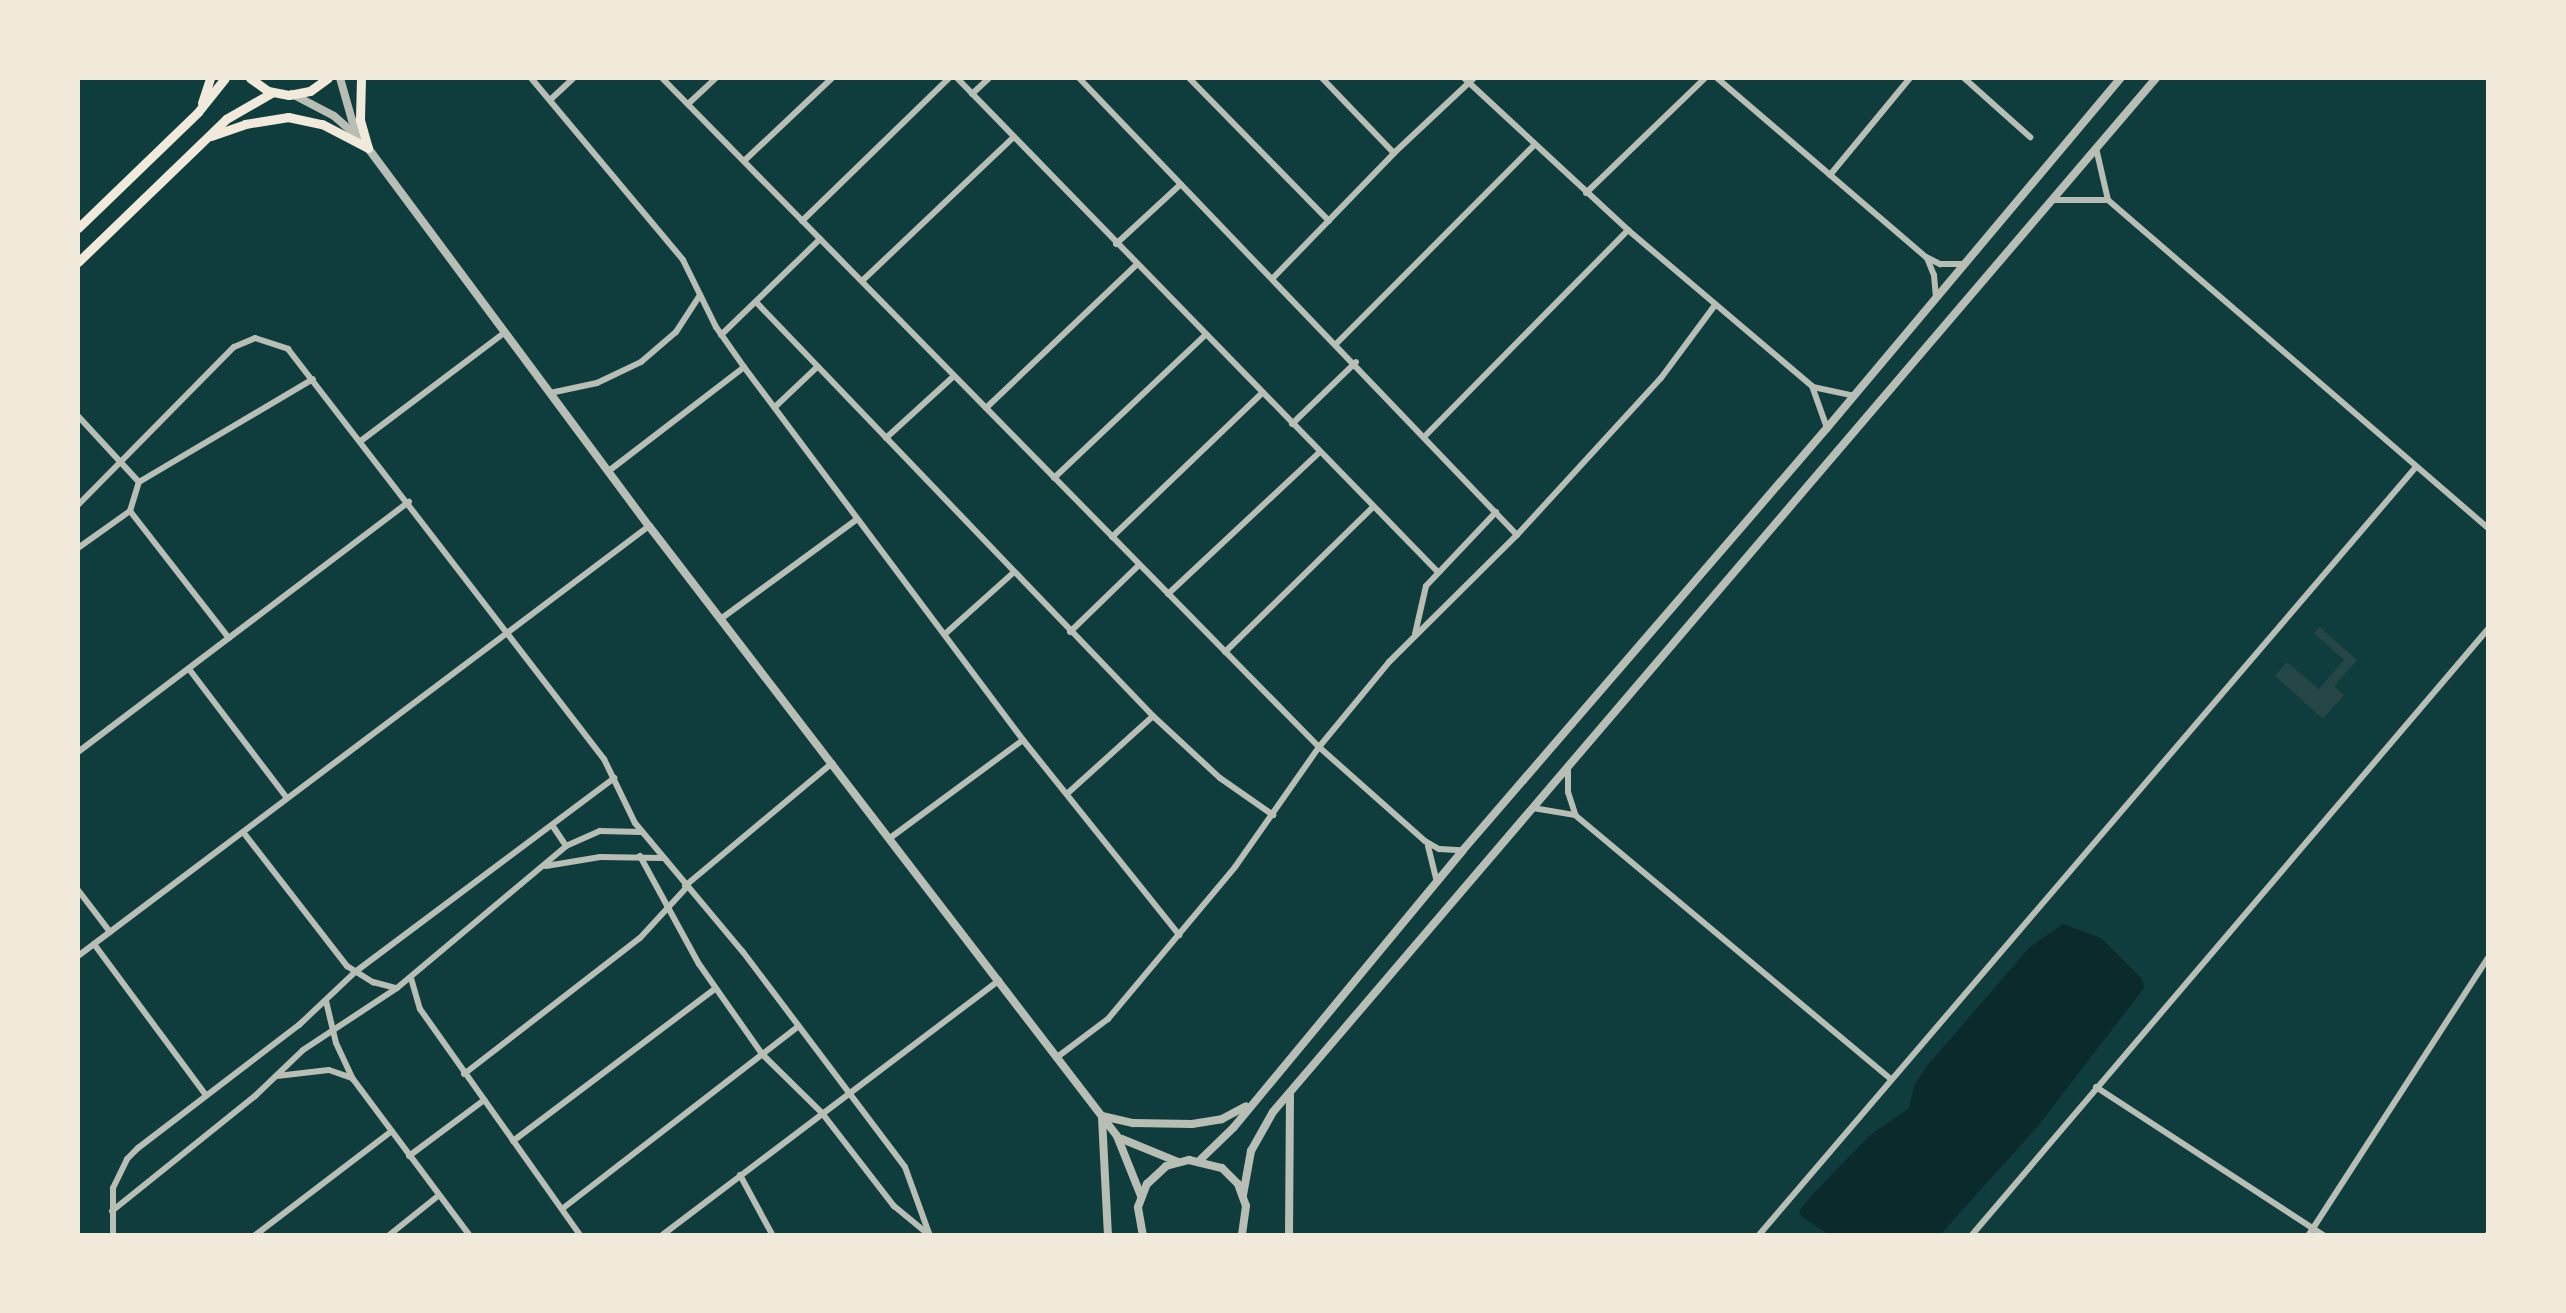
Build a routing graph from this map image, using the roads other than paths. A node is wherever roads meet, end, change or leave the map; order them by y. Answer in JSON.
{"nodes":[{"id":1,"x":210,"y":78,"type":"edge"},
{"id":2,"x":226,"y":78,"type":"edge"},
{"id":3,"x":250,"y":78,"type":"edge"},
{"id":4,"x":328,"y":78,"type":"edge"},
{"id":5,"x":340,"y":78,"type":"edge"},
{"id":6,"x":360,"y":78,"type":"edge"},
{"id":7,"x":531,"y":78,"type":"edge"},
{"id":8,"x":574,"y":78,"type":"edge"},
{"id":9,"x":662,"y":78,"type":"edge"},
{"id":10,"x":716,"y":78,"type":"edge"},
{"id":11,"x":832,"y":78,"type":"edge"},
{"id":12,"x":948,"y":78,"type":"edge"},
{"id":13,"x":957,"y":78,"type":"edge"},
{"id":14,"x":989,"y":78,"type":"edge"},
{"id":15,"x":1079,"y":78,"type":"edge"},
{"id":16,"x":1190,"y":78,"type":"edge"},
{"id":17,"x":1322,"y":78,"type":"edge"},
{"id":18,"x":1706,"y":78,"type":"edge"},
{"id":19,"x":1717,"y":78,"type":"edge"},
{"id":20,"x":1910,"y":78,"type":"edge"},
{"id":21,"x":1964,"y":78,"type":"edge"},
{"id":22,"x":2121,"y":78,"type":"edge"},
{"id":23,"x":2156,"y":78,"type":"edge"},
{"id":24,"x":1469,"y":79,"type":"edge"},
{"id":25,"x":273,"y":92,"type":"junction"},
{"id":26,"x":292,"y":94,"type":"junction"},
{"id":27,"x":972,"y":94,"type":"junction"},
{"id":28,"x":550,"y":100,"type":"junction"},
{"id":29,"x":688,"y":104,"type":"junction"},
{"id":30,"x":198,"y":112,"type":"junction"},
{"id":31,"x":208,"y":137,"type":"junction"},
{"id":32,"x":1014,"y":137,"type":"junction"},
{"id":33,"x":2030,"y":137,"type":"dead end"},
{"id":34,"x":1534,"y":145,"type":"junction"},
{"id":35,"x":368,"y":148,"type":"junction"},
{"id":36,"x":2096,"y":148,"type":"junction"},
{"id":37,"x":1394,"y":152,"type":"junction"},
{"id":38,"x":744,"y":161,"type":"junction"},
{"id":39,"x":1830,"y":175,"type":"junction"},
{"id":40,"x":1182,"y":184,"type":"junction"},
{"id":41,"x":1586,"y":193,"type":"junction"},
{"id":42,"x":2052,"y":200,"type":"junction"},
{"id":43,"x":2108,"y":200,"type":"junction"},
{"id":44,"x":802,"y":221,"type":"junction"},
{"id":45,"x":1329,"y":221,"type":"junction"},
{"id":46,"x":78,"y":228,"type":"edge"},
{"id":47,"x":1628,"y":230,"type":"junction"},
{"id":48,"x":820,"y":239,"type":"junction"},
{"id":49,"x":1116,"y":244,"type":"junction"},
{"id":50,"x":1926,"y":257,"type":"junction"},
{"id":51,"x":78,"y":262,"type":"edge"},
{"id":52,"x":1962,"y":264,"type":"junction"},
{"id":53,"x":1136,"y":265,"type":"junction"},
{"id":54,"x":1272,"y":278,"type":"junction"},
{"id":55,"x":862,"y":282,"type":"junction"},
{"id":56,"x":701,"y":294,"type":"junction"},
{"id":57,"x":1936,"y":296,"type":"junction"},
{"id":58,"x":756,"y":302,"type":"junction"},
{"id":59,"x":1715,"y":305,"type":"junction"},
{"id":60,"x":504,"y":333,"type":"junction"},
{"id":61,"x":721,"y":335,"type":"junction"},
{"id":62,"x":1205,"y":335,"type":"junction"},
{"id":63,"x":1337,"y":343,"type":"junction"},
{"id":64,"x":1356,"y":362,"type":"junction"},
{"id":65,"x":744,"y":368,"type":"junction"},
{"id":66,"x":816,"y":368,"type":"junction"},
{"id":67,"x":954,"y":376,"type":"junction"},
{"id":68,"x":313,"y":379,"type":"junction"},
{"id":69,"x":1812,"y":386,"type":"junction"},
{"id":70,"x":550,"y":392,"type":"junction"},
{"id":71,"x":1262,"y":393,"type":"junction"},
{"id":72,"x":1852,"y":395,"type":"junction"},
{"id":73,"x":776,"y":406,"type":"junction"},
{"id":74,"x":986,"y":408,"type":"junction"},
{"id":75,"x":78,"y":416,"type":"edge"},
{"id":76,"x":1292,"y":424,"type":"junction"},
{"id":77,"x":1828,"y":428,"type":"junction"},
{"id":78,"x":1426,"y":435,"type":"junction"},
{"id":79,"x":886,"y":438,"type":"junction"},
{"id":80,"x":362,"y":440,"type":"junction"},
{"id":81,"x":1320,"y":452,"type":"junction"},
{"id":82,"x":122,"y":462,"type":"junction"},
{"id":83,"x":2416,"y":467,"type":"junction"},
{"id":84,"x":610,"y":470,"type":"junction"},
{"id":85,"x":1054,"y":478,"type":"junction"},
{"id":86,"x":139,"y":482,"type":"junction"},
{"id":87,"x":409,"y":502,"type":"junction"},
{"id":88,"x":78,"y":505,"type":"edge"},
{"id":89,"x":1374,"y":506,"type":"junction"},
{"id":90,"x":130,"y":511,"type":"junction"},
{"id":91,"x":1496,"y":512,"type":"junction"},
{"id":92,"x":856,"y":520,"type":"junction"},
{"id":93,"x":649,"y":526,"type":"junction"},
{"id":94,"x":2488,"y":528,"type":"edge"},
{"id":95,"x":1517,"y":535,"type":"junction"},
{"id":96,"x":1112,"y":537,"type":"junction"},
{"id":97,"x":78,"y":548,"type":"edge"},
{"id":98,"x":1139,"y":565,"type":"junction"},
{"id":99,"x":1436,"y":571,"type":"junction"},
{"id":100,"x":1014,"y":572,"type":"junction"},
{"id":101,"x":1168,"y":594,"type":"junction"},
{"id":102,"x":722,"y":618,"type":"junction"},
{"id":103,"x":2488,"y":628,"type":"edge"},
{"id":104,"x":507,"y":632,"type":"junction"},
{"id":105,"x":1070,"y":632,"type":"junction"},
{"id":106,"x":945,"y":634,"type":"junction"},
{"id":107,"x":1414,"y":635,"type":"junction"},
{"id":108,"x":229,"y":638,"type":"junction"},
{"id":109,"x":1225,"y":652,"type":"junction"},
{"id":110,"x":189,"y":669,"type":"junction"},
{"id":111,"x":1153,"y":716,"type":"junction"},
{"id":112,"x":1023,"y":740,"type":"junction"},
{"id":113,"x":1319,"y":748,"type":"junction"},
{"id":114,"x":78,"y":752,"type":"edge"},
{"id":115,"x":833,"y":762,"type":"junction"},
{"id":116,"x":1568,"y":768,"type":"junction"},
{"id":117,"x":614,"y":778,"type":"junction"},
{"id":118,"x":1069,"y":792,"type":"junction"},
{"id":119,"x":287,"y":798,"type":"junction"},
{"id":120,"x":1533,"y":808,"type":"junction"},
{"id":121,"x":1273,"y":815,"type":"junction"},
{"id":122,"x":1575,"y":815,"type":"junction"},
{"id":123,"x":552,"y":825,"type":"junction"},
{"id":124,"x":243,"y":832,"type":"junction"},
{"id":125,"x":643,"y":832,"type":"junction"},
{"id":126,"x":890,"y":838,"type":"junction"},
{"id":127,"x":1425,"y":841,"type":"junction"},
{"id":128,"x":566,"y":846,"type":"junction"},
{"id":129,"x":1463,"y":850,"type":"junction"},
{"id":130,"x":640,"y":856,"type":"junction"},
{"id":131,"x":664,"y":859,"type":"junction"},
{"id":132,"x":540,"y":868,"type":"junction"},
{"id":133,"x":1437,"y":882,"type":"junction"},
{"id":134,"x":686,"y":887,"type":"junction"},
{"id":135,"x":78,"y":890,"type":"edge"},
{"id":136,"x":670,"y":911,"type":"junction"},
{"id":137,"x":110,"y":932,"type":"junction"},
{"id":138,"x":1179,"y":935,"type":"junction"},
{"id":139,"x":94,"y":944,"type":"junction"},
{"id":140,"x":78,"y":956,"type":"edge"},
{"id":141,"x":2488,"y":958,"type":"edge"},
{"id":142,"x":356,"y":972,"type":"junction"},
{"id":143,"x":411,"y":976,"type":"junction"},
{"id":144,"x":999,"y":980,"type":"junction"},
{"id":145,"x":397,"y":988,"type":"junction"},
{"id":146,"x":715,"y":989,"type":"junction"},
{"id":147,"x":326,"y":1001,"type":"junction"},
{"id":148,"x":799,"y":1026,"type":"junction"},
{"id":149,"x":332,"y":1030,"type":"junction"},
{"id":150,"x":762,"y":1054,"type":"junction"},
{"id":151,"x":1056,"y":1058,"type":"junction"},
{"id":152,"x":464,"y":1074,"type":"junction"},
{"id":153,"x":274,"y":1076,"type":"junction"},
{"id":154,"x":1890,"y":1078,"type":"junction"},
{"id":155,"x":353,"y":1079,"type":"junction"},
{"id":156,"x":2096,"y":1087,"type":"junction"},
{"id":157,"x":848,"y":1092,"type":"junction"},
{"id":158,"x":1290,"y":1093,"type":"junction"},
{"id":159,"x":204,"y":1094,"type":"junction"},
{"id":160,"x":484,"y":1100,"type":"junction"},
{"id":161,"x":1254,"y":1102,"type":"junction"},
{"id":162,"x":822,"y":1113,"type":"junction"},
{"id":163,"x":1102,"y":1116,"type":"junction"},
{"id":164,"x":392,"y":1131,"type":"junction"},
{"id":165,"x":1117,"y":1136,"type":"junction"},
{"id":166,"x":514,"y":1141,"type":"junction"},
{"id":167,"x":409,"y":1156,"type":"junction"},
{"id":168,"x":1200,"y":1160,"type":"junction"},
{"id":169,"x":1178,"y":1162,"type":"junction"},
{"id":170,"x":740,"y":1176,"type":"junction"},
{"id":171,"x":1243,"y":1194,"type":"junction"},
{"id":172,"x":438,"y":1196,"type":"junction"},
{"id":173,"x":1141,"y":1196,"type":"junction"},
{"id":174,"x":562,"y":1209,"type":"junction"},
{"id":175,"x":110,"y":1212,"type":"junction"},
{"id":176,"x":674,"y":1226,"type":"junction"},
{"id":177,"x":2311,"y":1232,"type":"edge"},
{"id":178,"x":1246,"y":1233,"type":"edge"},
{"id":179,"x":1141,"y":1234,"type":"edge"},
{"id":180,"x":113,"y":1236,"type":"edge"},
{"id":181,"x":254,"y":1236,"type":"edge"},
{"id":182,"x":388,"y":1236,"type":"edge"},
{"id":183,"x":470,"y":1236,"type":"edge"},
{"id":184,"x":582,"y":1236,"type":"edge"},
{"id":185,"x":661,"y":1236,"type":"edge"},
{"id":186,"x":678,"y":1236,"type":"edge"},
{"id":187,"x":773,"y":1236,"type":"edge"},
{"id":188,"x":929,"y":1236,"type":"edge"},
{"id":189,"x":1108,"y":1236,"type":"edge"},
{"id":190,"x":1289,"y":1236,"type":"edge"},
{"id":191,"x":1758,"y":1236,"type":"edge"},
{"id":192,"x":1971,"y":1236,"type":"edge"},
{"id":193,"x":2325,"y":1236,"type":"edge"}],
"edges":[{"from":1,"to":30,"type":"main road"},
{"from":2,"to":30,"type":"main road"},
{"from":3,"to":25,"type":"main road"},
{"from":4,"to":26,"type":"main road"},
{"from":5,"to":35,"type":"street"},
{"from":6,"to":35,"type":"main road"},
{"from":7,"to":28,"type":"street"},
{"from":8,"to":28,"type":"street"},
{"from":9,"to":29,"type":"street"},
{"from":10,"to":29,"type":"street"},
{"from":11,"to":38,"type":"street"},
{"from":12,"to":44,"type":"street"},
{"from":13,"to":27,"type":"street"},
{"from":14,"to":27,"type":"street"},
{"from":15,"to":40,"type":"street"},
{"from":16,"to":45,"type":"street"},
{"from":17,"to":37,"type":"street"},
{"from":18,"to":41,"type":"street"},
{"from":19,"to":39,"type":"street"},
{"from":20,"to":39,"type":"street"},
{"from":21,"to":33,"type":"street"},
{"from":22,"to":52,"type":"street"},
{"from":23,"to":36,"type":"street"},
{"from":24,"to":34,"type":"street"},
{"from":24,"to":37,"type":"street"},
{"from":25,"to":26,"type":"main road"},
{"from":25,"to":31,"type":"main road"},
{"from":26,"to":35,"type":"street"},
{"from":27,"to":32,"type":"street"},
{"from":28,"to":56,"type":"street"},
{"from":29,"to":38,"type":"street"},
{"from":30,"to":46,"type":"main road"},
{"from":31,"to":35,"type":"main road"},
{"from":31,"to":51,"type":"main road"},
{"from":32,"to":49,"type":"street"},
{"from":32,"to":55,"type":"street"},
{"from":34,"to":41,"type":"street"},
{"from":34,"to":63,"type":"street"},
{"from":35,"to":60,"type":"street"},
{"from":36,"to":42,"type":"street"},
{"from":36,"to":43,"type":"street"},
{"from":37,"to":45,"type":"street"},
{"from":38,"to":44,"type":"street"},
{"from":39,"to":50,"type":"street"},
{"from":40,"to":49,"type":"street"},
{"from":40,"to":54,"type":"street"},
{"from":41,"to":47,"type":"street"},
{"from":42,"to":43,"type":"street"},
{"from":42,"to":116,"type":"street"},
{"from":43,"to":83,"type":"street"},
{"from":44,"to":48,"type":"street"},
{"from":45,"to":54,"type":"street"},
{"from":47,"to":59,"type":"street"},
{"from":47,"to":78,"type":"street"},
{"from":48,"to":55,"type":"street"},
{"from":48,"to":58,"type":"street"},
{"from":49,"to":53,"type":"street"},
{"from":50,"to":52,"type":"street"},
{"from":50,"to":57,"type":"street"},
{"from":52,"to":57,"type":"street"},
{"from":53,"to":62,"type":"street"},
{"from":53,"to":74,"type":"street"},
{"from":54,"to":63,"type":"street"},
{"from":55,"to":67,"type":"street"},
{"from":56,"to":61,"type":"street"},
{"from":56,"to":70,"type":"street"},
{"from":57,"to":72,"type":"street"},
{"from":58,"to":61,"type":"street"},
{"from":58,"to":66,"type":"street"},
{"from":59,"to":69,"type":"street"},
{"from":59,"to":95,"type":"street"},
{"from":60,"to":70,"type":"street"},
{"from":60,"to":80,"type":"street"},
{"from":61,"to":65,"type":"street"},
{"from":62,"to":71,"type":"street"},
{"from":62,"to":85,"type":"street"},
{"from":63,"to":64,"type":"street"},
{"from":64,"to":76,"type":"street"},
{"from":64,"to":78,"type":"street"},
{"from":65,"to":73,"type":"street"},
{"from":65,"to":84,"type":"street"},
{"from":66,"to":73,"type":"street"},
{"from":66,"to":79,"type":"street"},
{"from":67,"to":74,"type":"street"},
{"from":67,"to":79,"type":"street"},
{"from":68,"to":80,"type":"street"},
{"from":68,"to":82,"type":"street"},
{"from":68,"to":86,"type":"street"},
{"from":69,"to":72,"type":"street"},
{"from":69,"to":77,"type":"street"},
{"from":70,"to":84,"type":"street"},
{"from":71,"to":76,"type":"street"},
{"from":71,"to":96,"type":"street"},
{"from":72,"to":77,"type":"street"},
{"from":73,"to":92,"type":"street"},
{"from":74,"to":85,"type":"street"},
{"from":75,"to":82,"type":"street"},
{"from":76,"to":81,"type":"street"},
{"from":77,"to":129,"type":"street"},
{"from":78,"to":91,"type":"street"},
{"from":79,"to":100,"type":"street"},
{"from":80,"to":87,"type":"street"},
{"from":81,"to":89,"type":"street"},
{"from":81,"to":101,"type":"street"},
{"from":82,"to":86,"type":"street"},
{"from":82,"to":88,"type":"street"},
{"from":83,"to":94,"type":"street"},
{"from":83,"to":154,"type":"street"},
{"from":84,"to":93,"type":"street"},
{"from":85,"to":96,"type":"street"},
{"from":86,"to":90,"type":"street"},
{"from":87,"to":104,"type":"street"},
{"from":87,"to":108,"type":"street"},
{"from":89,"to":99,"type":"street"},
{"from":89,"to":109,"type":"street"},
{"from":90,"to":97,"type":"street"},
{"from":90,"to":108,"type":"street"},
{"from":91,"to":95,"type":"street"},
{"from":91,"to":99,"type":"street"},
{"from":92,"to":102,"type":"street"},
{"from":92,"to":106,"type":"street"},
{"from":93,"to":102,"type":"street"},
{"from":93,"to":104,"type":"street"},
{"from":95,"to":107,"type":"street"},
{"from":96,"to":98,"type":"street"},
{"from":98,"to":101,"type":"street"},
{"from":98,"to":105,"type":"street"},
{"from":99,"to":107,"type":"street"},
{"from":100,"to":105,"type":"street"},
{"from":100,"to":106,"type":"street"},
{"from":101,"to":109,"type":"street"},
{"from":102,"to":115,"type":"street"},
{"from":103,"to":156,"type":"street"},
{"from":104,"to":117,"type":"street"},
{"from":104,"to":119,"type":"street"},
{"from":105,"to":111,"type":"street"},
{"from":106,"to":112,"type":"street"},
{"from":107,"to":113,"type":"street"},
{"from":108,"to":110,"type":"street"},
{"from":109,"to":113,"type":"street"},
{"from":110,"to":114,"type":"street"},
{"from":110,"to":119,"type":"street"},
{"from":111,"to":118,"type":"street"},
{"from":111,"to":121,"type":"street"},
{"from":112,"to":118,"type":"street"},
{"from":112,"to":126,"type":"street"},
{"from":113,"to":121,"type":"street"},
{"from":113,"to":127,"type":"street"},
{"from":115,"to":126,"type":"street"},
{"from":115,"to":134,"type":"street"},
{"from":116,"to":120,"type":"street"},
{"from":116,"to":122,"type":"street"},
{"from":117,"to":123,"type":"street"},
{"from":117,"to":125,"type":"street"},
{"from":118,"to":138,"type":"street"},
{"from":119,"to":124,"type":"street"},
{"from":120,"to":122,"type":"street"},
{"from":120,"to":158,"type":"street"},
{"from":121,"to":138,"type":"street"},
{"from":122,"to":154,"type":"street"},
{"from":123,"to":128,"type":"street"},
{"from":123,"to":142,"type":"street"},
{"from":124,"to":137,"type":"street"},
{"from":124,"to":142,"type":"street"},
{"from":125,"to":128,"type":"street"},
{"from":125,"to":131,"type":"street"},
{"from":126,"to":144,"type":"street"},
{"from":127,"to":129,"type":"street"},
{"from":127,"to":133,"type":"street"},
{"from":128,"to":132,"type":"street"},
{"from":129,"to":133,"type":"street"},
{"from":130,"to":131,"type":"street"},
{"from":130,"to":132,"type":"street"},
{"from":130,"to":136,"type":"street"},
{"from":131,"to":134,"type":"street"},
{"from":132,"to":143,"type":"street"},
{"from":133,"to":161,"type":"street"},
{"from":134,"to":136,"type":"street"},
{"from":134,"to":148,"type":"street"},
{"from":135,"to":137,"type":"street"},
{"from":136,"to":146,"type":"street"},
{"from":136,"to":152,"type":"street"},
{"from":137,"to":139,"type":"street"},
{"from":138,"to":151,"type":"street"},
{"from":139,"to":140,"type":"street"},
{"from":139,"to":159,"type":"street"},
{"from":141,"to":177,"type":"street"},
{"from":142,"to":145,"type":"street"},
{"from":142,"to":147,"type":"street"},
{"from":143,"to":145,"type":"street"},
{"from":143,"to":152,"type":"street"},
{"from":144,"to":151,"type":"street"},
{"from":144,"to":157,"type":"street"},
{"from":145,"to":149,"type":"street"},
{"from":146,"to":150,"type":"street"},
{"from":146,"to":166,"type":"street"},
{"from":147,"to":149,"type":"street"},
{"from":147,"to":159,"type":"street"},
{"from":148,"to":150,"type":"street"},
{"from":148,"to":157,"type":"street"},
{"from":149,"to":153,"type":"street"},
{"from":149,"to":155,"type":"street"},
{"from":150,"to":162,"type":"street"},
{"from":150,"to":174,"type":"street"},
{"from":151,"to":163,"type":"street"},
{"from":152,"to":160,"type":"street"},
{"from":153,"to":155,"type":"street"},
{"from":153,"to":175,"type":"street"},
{"from":154,"to":191,"type":"street"},
{"from":155,"to":164,"type":"street"},
{"from":156,"to":177,"type":"street"},
{"from":156,"to":192,"type":"street"},
{"from":157,"to":162,"type":"street"},
{"from":157,"to":188,"type":"street"},
{"from":158,"to":171,"type":"street"},
{"from":158,"to":190,"type":"street"},
{"from":159,"to":175,"type":"street"},
{"from":160,"to":166,"type":"street"},
{"from":160,"to":167,"type":"street"},
{"from":161,"to":163,"type":"street"},
{"from":161,"to":168,"type":"street"},
{"from":162,"to":170,"type":"street"},
{"from":162,"to":188,"type":"street"},
{"from":163,"to":165,"type":"street"},
{"from":163,"to":189,"type":"street"},
{"from":164,"to":167,"type":"street"},
{"from":164,"to":181,"type":"street"},
{"from":165,"to":169,"type":"street"},
{"from":165,"to":173,"type":"street"},
{"from":166,"to":174,"type":"street"},
{"from":167,"to":172,"type":"street"},
{"from":168,"to":169,"type":"street"},
{"from":168,"to":171,"type":"street"},
{"from":169,"to":173,"type":"street"},
{"from":170,"to":176,"type":"street"},
{"from":170,"to":187,"type":"street"},
{"from":171,"to":178,"type":"street"},
{"from":172,"to":182,"type":"street"},
{"from":172,"to":183,"type":"street"},
{"from":173,"to":179,"type":"street"},
{"from":174,"to":184,"type":"street"},
{"from":175,"to":180,"type":"street"},
{"from":176,"to":185,"type":"street"},
{"from":176,"to":186,"type":"street"},
{"from":177,"to":193,"type":"street"}]}
